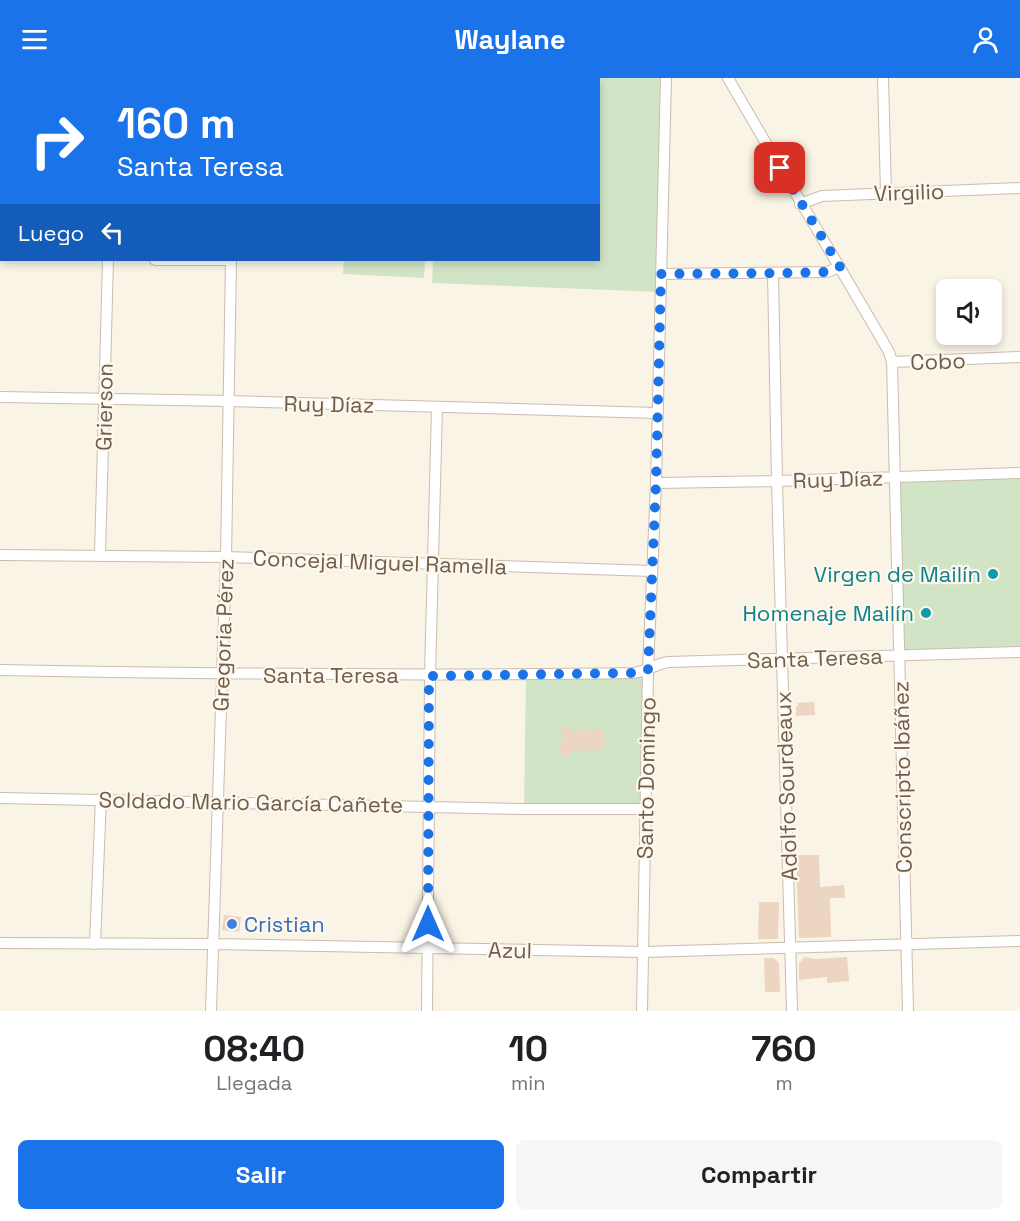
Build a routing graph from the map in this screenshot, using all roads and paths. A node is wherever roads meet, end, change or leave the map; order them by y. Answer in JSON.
{"nodes":[{"id":1,"x":666,"y":78,"type":"edge"},
{"id":2,"x":728,"y":78,"type":"edge"},
{"id":3,"x":883,"y":78,"type":"edge"},
{"id":4,"x":1020,"y":188,"type":"edge"},
{"id":5,"x":886,"y":193,"type":"junction"},
{"id":6,"x":800,"y":204,"type":"junction"},
{"id":7,"x":108,"y":261,"type":"edge"},
{"id":8,"x":231,"y":261,"type":"edge"},
{"id":9,"x":840,"y":267,"type":"junction"},
{"id":10,"x":661,"y":274,"type":"junction"},
{"id":11,"x":773,"y":274,"type":"junction"},
{"id":12,"x":1020,"y":357,"type":"edge"},
{"id":13,"x":892,"y":362,"type":"junction"},
{"id":14,"x":0,"y":397,"type":"edge"},
{"id":15,"x":104,"y":399,"type":"junction"},
{"id":16,"x":230,"y":401,"type":"junction"},
{"id":17,"x":437,"y":406,"type":"junction"},
{"id":18,"x":657,"y":413,"type":"junction"},
{"id":19,"x":1020,"y":473,"type":"edge"},
{"id":20,"x":894,"y":477,"type":"junction"},
{"id":21,"x":777,"y":481,"type":"junction"},
{"id":22,"x":656,"y":483,"type":"junction"},
{"id":23,"x":100,"y":554,"type":"junction"},
{"id":24,"x":0,"y":555,"type":"edge"},
{"id":25,"x":226,"y":557,"type":"junction"},
{"id":26,"x":433,"y":563,"type":"junction"},
{"id":27,"x":652,"y":571,"type":"junction"},
{"id":28,"x":1020,"y":652,"type":"edge"},
{"id":29,"x":900,"y":655,"type":"junction"},
{"id":30,"x":783,"y":658,"type":"junction"},
{"id":31,"x":0,"y":670,"type":"edge"},
{"id":32,"x":648,"y":670,"type":"junction"},
{"id":33,"x":220,"y":674,"type":"junction"},
{"id":34,"x":429,"y":676,"type":"junction"},
{"id":35,"x":0,"y":798,"type":"edge"},
{"id":36,"x":101,"y":798,"type":"junction"},
{"id":37,"x":218,"y":802,"type":"junction"},
{"id":38,"x":428,"y":806,"type":"junction"},
{"id":39,"x":645,"y":809,"type":"junction"},
{"id":40,"x":1020,"y":940,"type":"edge"},
{"id":41,"x":0,"y":943,"type":"edge"},
{"id":42,"x":95,"y":944,"type":"junction"},
{"id":43,"x":213,"y":944,"type":"junction"},
{"id":44,"x":905,"y":944,"type":"junction"},
{"id":45,"x":790,"y":947,"type":"junction"},
{"id":46,"x":428,"y":948,"type":"junction"},
{"id":47,"x":644,"y":952,"type":"junction"},
{"id":48,"x":211,"y":1011,"type":"edge"},
{"id":49,"x":427,"y":1011,"type":"edge"},
{"id":50,"x":642,"y":1011,"type":"edge"},
{"id":51,"x":792,"y":1011,"type":"edge"},
{"id":52,"x":908,"y":1011,"type":"edge"}],
"edges":[{"from":1,"to":10,"type":"street","name":"Santo Domingo"},
{"from":2,"to":6,"type":"street"},
{"from":3,"to":5,"type":"street"},
{"from":4,"to":5,"type":"street","name":"Virgilio"},
{"from":5,"to":6,"type":"street","name":"Virgilio"},
{"from":6,"to":9,"type":"street"},
{"from":7,"to":15,"type":"street","name":"Grierson"},
{"from":8,"to":16,"type":"street","name":"Gregoria Pérez"},
{"from":9,"to":11,"type":"street"},
{"from":9,"to":13,"type":"street"},
{"from":10,"to":11,"type":"street"},
{"from":10,"to":18,"type":"street","name":"Santo Domingo"},
{"from":11,"to":21,"type":"street","name":"Adolfo Sourdeaux"},
{"from":12,"to":13,"type":"street","name":"Cobo"},
{"from":13,"to":20,"type":"street","name":"Conscripto Ibáñez"},
{"from":14,"to":15,"type":"street","name":"Ruy Díaz"},
{"from":15,"to":16,"type":"street","name":"Ruy Díaz"},
{"from":15,"to":23,"type":"street","name":"Grierson"},
{"from":16,"to":17,"type":"street","name":"Ruy Díaz"},
{"from":16,"to":25,"type":"street","name":"Gregoria Pérez"},
{"from":17,"to":18,"type":"street","name":"Ruy Díaz"},
{"from":17,"to":26,"type":"street"},
{"from":18,"to":22,"type":"street","name":"Santo Domingo"},
{"from":19,"to":20,"type":"street","name":"Ruy Díaz"},
{"from":20,"to":21,"type":"street","name":"Ruy Díaz"},
{"from":20,"to":29,"type":"street","name":"Conscripto Ibáñez"},
{"from":21,"to":22,"type":"street","name":"Ruy Díaz"},
{"from":21,"to":30,"type":"street","name":"Adolfo Sourdeaux"},
{"from":22,"to":27,"type":"street","name":"Santo Domingo"},
{"from":23,"to":24,"type":"street","name":"Concejal Miguel Ramella"},
{"from":23,"to":25,"type":"street","name":"Concejal Miguel Ramella"},
{"from":25,"to":26,"type":"street","name":"Concejal Miguel Ramella"},
{"from":25,"to":33,"type":"street","name":"Gregoria Pérez"},
{"from":26,"to":27,"type":"street","name":"Concejal Miguel Ramella"},
{"from":26,"to":34,"type":"street"},
{"from":27,"to":32,"type":"street","name":"Santo Domingo"},
{"from":28,"to":29,"type":"street","name":"Santa Teresa"},
{"from":29,"to":30,"type":"street","name":"Santa Teresa"},
{"from":29,"to":44,"type":"street","name":"Conscripto Ibáñez"},
{"from":30,"to":32,"type":"street","name":"Santa Teresa"},
{"from":30,"to":45,"type":"street","name":"Adolfo Sourdeaux"},
{"from":31,"to":33,"type":"street","name":"Santa Teresa"},
{"from":32,"to":34,"type":"street","name":"Santa Teresa"},
{"from":32,"to":39,"type":"street","name":"Santo Domingo"},
{"from":33,"to":34,"type":"street","name":"Santa Teresa"},
{"from":33,"to":37,"type":"street","name":"Gregoria Pérez"},
{"from":34,"to":38,"type":"street"},
{"from":35,"to":36,"type":"street","name":"Soldado Mario García Cañete"},
{"from":36,"to":37,"type":"street","name":"Soldado Mario García Cañete"},
{"from":36,"to":42,"type":"street"},
{"from":37,"to":38,"type":"street","name":"Soldado Mario García Cañete"},
{"from":37,"to":43,"type":"street","name":"Gregoria Pérez"},
{"from":38,"to":39,"type":"street","name":"Soldado Mario García Cañete"},
{"from":38,"to":46,"type":"street"},
{"from":39,"to":47,"type":"street","name":"Santo Domingo"},
{"from":40,"to":44,"type":"street","name":"Azul"},
{"from":41,"to":42,"type":"street","name":"Azul"},
{"from":42,"to":43,"type":"street","name":"Azul"},
{"from":43,"to":46,"type":"street","name":"Azul"},
{"from":43,"to":48,"type":"street","name":"Gregoria Pérez"},
{"from":44,"to":45,"type":"street","name":"Azul"},
{"from":44,"to":52,"type":"street","name":"Conscripto Ibáñez"},
{"from":45,"to":47,"type":"street","name":"Azul"},
{"from":45,"to":51,"type":"street","name":"Adolfo Sourdeaux"},
{"from":46,"to":47,"type":"street","name":"Azul"},
{"from":46,"to":49,"type":"street"},
{"from":47,"to":50,"type":"street","name":"Santo Domingo"}]}
